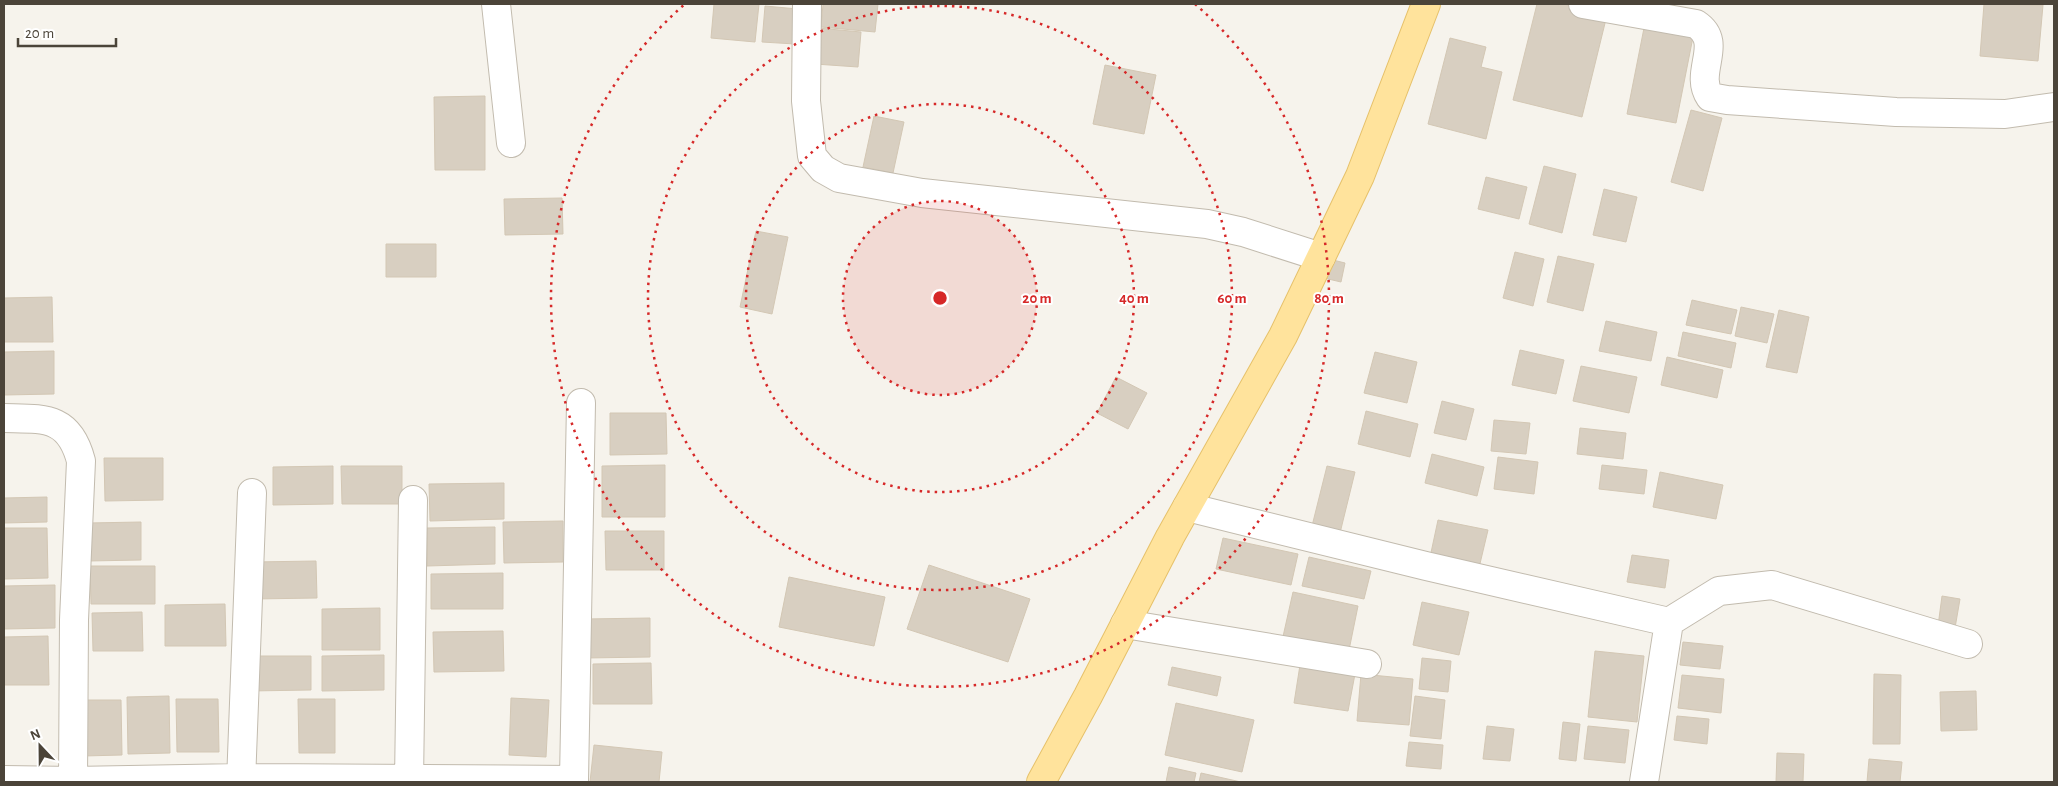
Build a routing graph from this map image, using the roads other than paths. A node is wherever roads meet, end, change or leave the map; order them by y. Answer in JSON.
{"nodes":[{"id":1,"x":496,"y":4,"type":"edge"},
{"id":2,"x":807,"y":4,"type":"edge"},
{"id":3,"x":1426,"y":4,"type":"edge"},
{"id":4,"x":1583,"y":4,"type":"edge"},
{"id":5,"x":2054,"y":107,"type":"edge"},
{"id":6,"x":511,"y":143,"type":"dead end"},
{"id":7,"x":1321,"y":257,"type":"junction"},
{"id":8,"x":581,"y":403,"type":"dead end"},
{"id":9,"x":4,"y":418,"type":"edge"},
{"id":10,"x":252,"y":493,"type":"dead end"},
{"id":11,"x":413,"y":500,"type":"dead end"},
{"id":12,"x":1188,"y":507,"type":"junction"},
{"id":13,"x":1668,"y":622,"type":"junction"},
{"id":14,"x":1125,"y":624,"type":"junction"},
{"id":15,"x":1968,"y":644,"type":"dead end"},
{"id":16,"x":1367,"y":664,"type":"dead end"},
{"id":17,"x":4,"y":780,"type":"edge"},
{"id":18,"x":241,"y":780,"type":"edge"},
{"id":19,"x":409,"y":781,"type":"edge"},
{"id":20,"x":574,"y":781,"type":"edge"},
{"id":21,"x":73,"y":782,"type":"edge"},
{"id":22,"x":1041,"y":782,"type":"edge"},
{"id":23,"x":1644,"y":782,"type":"edge"}],
"edges":[{"from":1,"to":6,"type":"street"},
{"from":2,"to":7,"type":"street"},
{"from":3,"to":7,"type":"main road"},
{"from":4,"to":5,"type":"street"},
{"from":7,"to":12,"type":"main road"},
{"from":8,"to":20,"type":"street"},
{"from":9,"to":21,"type":"street"},
{"from":10,"to":18,"type":"street"},
{"from":11,"to":19,"type":"street"},
{"from":12,"to":13,"type":"street"},
{"from":12,"to":14,"type":"main road"},
{"from":13,"to":15,"type":"street"},
{"from":13,"to":23,"type":"street"},
{"from":14,"to":16,"type":"street"},
{"from":14,"to":22,"type":"main road"},
{"from":17,"to":21,"type":"street"},
{"from":18,"to":19,"type":"street"},
{"from":18,"to":21,"type":"street"},
{"from":19,"to":20,"type":"street"}]}
